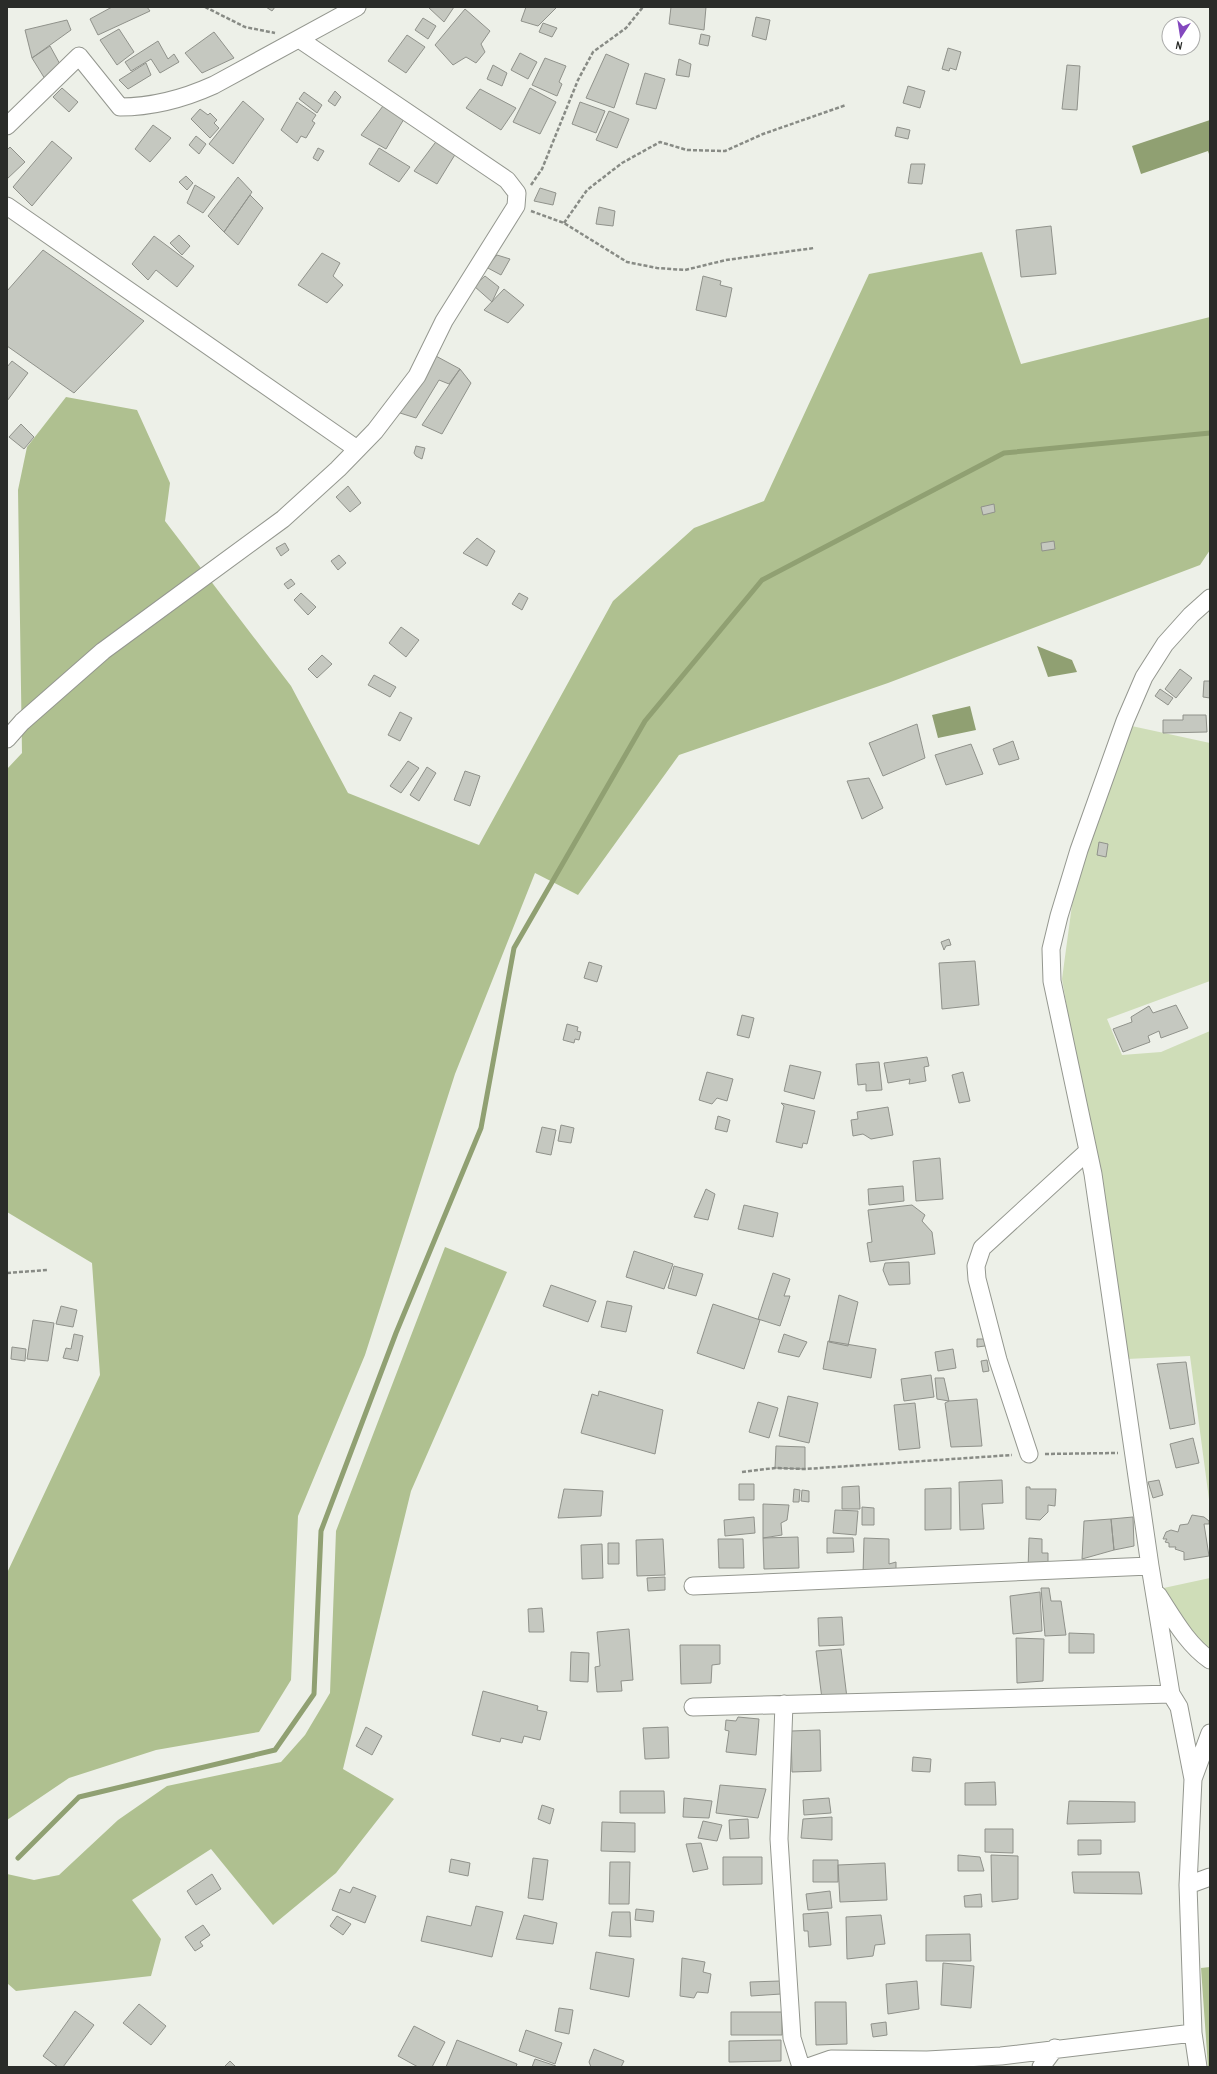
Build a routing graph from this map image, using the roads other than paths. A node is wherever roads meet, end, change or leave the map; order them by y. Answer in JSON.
{"nodes":[{"id":1,"x":357,"y":7,"type":"edge"},
{"id":2,"x":299,"y":39,"type":"junction"},
{"id":3,"x":7,"y":126,"type":"edge"},
{"id":4,"x":7,"y":206,"type":"edge"},
{"id":5,"x":357,"y":449,"type":"junction"},
{"id":6,"x":1210,"y":598,"type":"edge"},
{"id":7,"x":7,"y":739,"type":"edge"},
{"id":8,"x":1088,"y":1151,"type":"junction"},
{"id":9,"x":1029,"y":1454,"type":"road end"},
{"id":10,"x":1150,"y":1566,"type":"junction"},
{"id":11,"x":693,"y":1586,"type":"dead end"},
{"id":12,"x":1155,"y":1592,"type":"junction"},
{"id":13,"x":1210,"y":1660,"type":"edge"},
{"id":14,"x":1172,"y":1694,"type":"junction"},
{"id":15,"x":784,"y":1704,"type":"junction"},
{"id":16,"x":693,"y":1706,"type":"dead end"},
{"id":17,"x":1210,"y":1733,"type":"edge"},
{"id":18,"x":1193,"y":1779,"type":"junction"},
{"id":19,"x":1210,"y":1877,"type":"edge"},
{"id":20,"x":1188,"y":1885,"type":"junction"},
{"id":21,"x":1193,"y":2033,"type":"junction"},
{"id":22,"x":1055,"y":2048,"type":"junction"},
{"id":23,"x":801,"y":2067,"type":"edge"},
{"id":24,"x":808,"y":2067,"type":"edge"},
{"id":25,"x":1041,"y":2067,"type":"edge"},
{"id":26,"x":1198,"y":2067,"type":"edge"}],
"edges":[{"from":1,"to":2,"type":"street"},
{"from":2,"to":3,"type":"street"},
{"from":2,"to":5,"type":"street"},
{"from":4,"to":5,"type":"street"},
{"from":5,"to":7,"type":"street"},
{"from":6,"to":8,"type":"street"},
{"from":8,"to":9,"type":"street"},
{"from":8,"to":10,"type":"street"},
{"from":10,"to":11,"type":"street"},
{"from":10,"to":12,"type":"street"},
{"from":12,"to":13,"type":"street"},
{"from":12,"to":14,"type":"street"},
{"from":14,"to":15,"type":"street"},
{"from":14,"to":18,"type":"street"},
{"from":15,"to":16,"type":"street"},
{"from":15,"to":23,"type":"street"},
{"from":17,"to":18,"type":"street"},
{"from":18,"to":20,"type":"street"},
{"from":19,"to":20,"type":"street"},
{"from":20,"to":21,"type":"street"},
{"from":21,"to":22,"type":"street"},
{"from":21,"to":26,"type":"street"},
{"from":22,"to":24,"type":"street"},
{"from":22,"to":25,"type":"street"}]}
